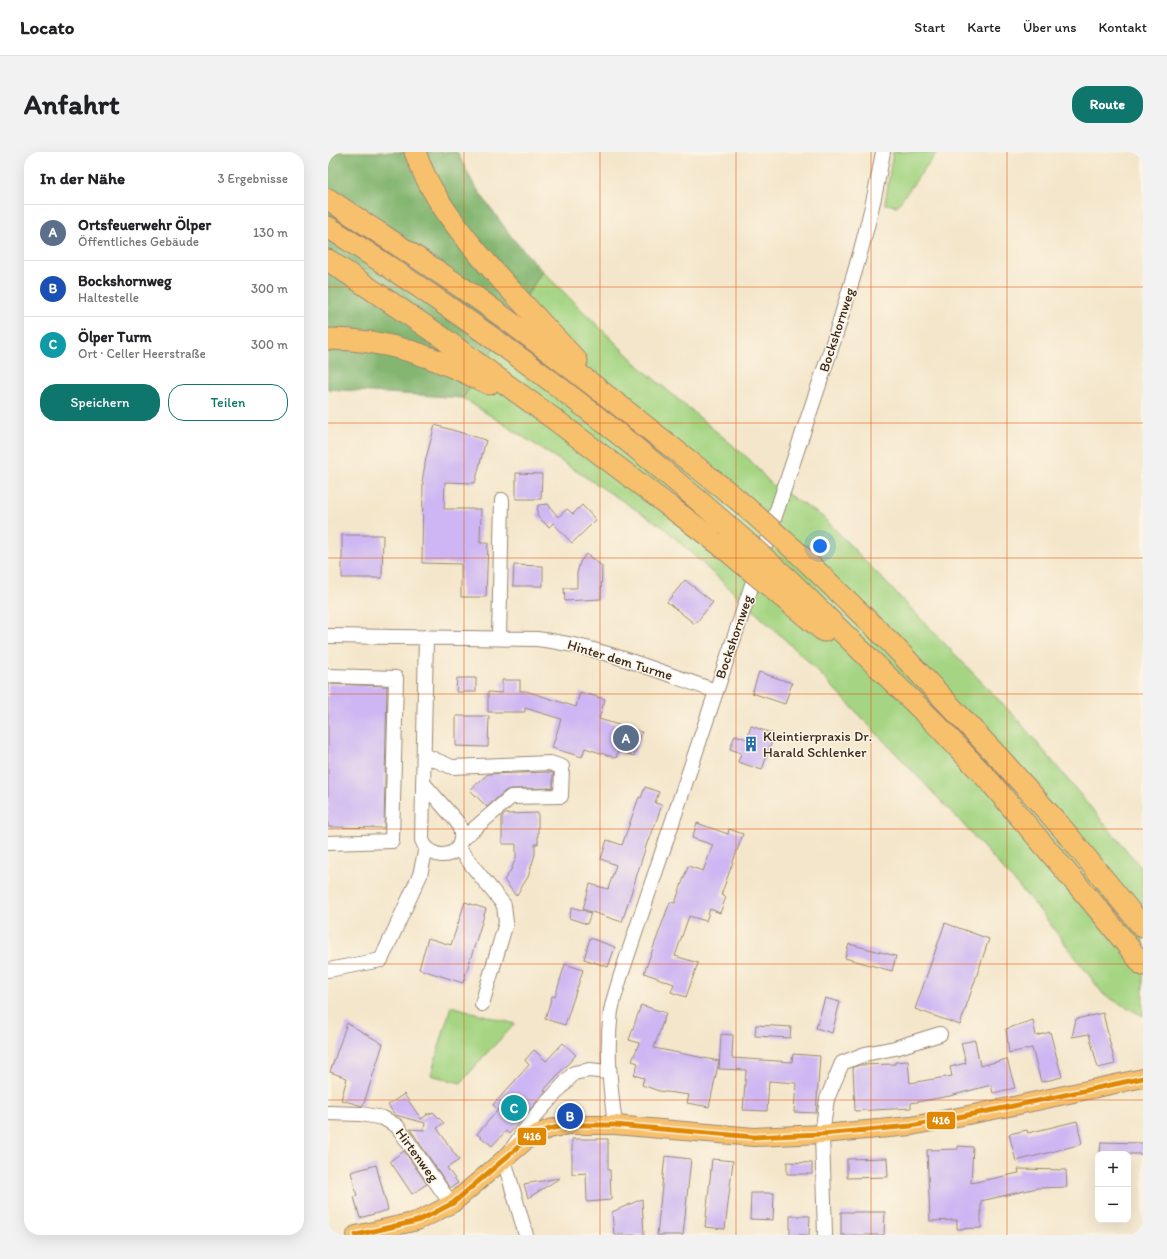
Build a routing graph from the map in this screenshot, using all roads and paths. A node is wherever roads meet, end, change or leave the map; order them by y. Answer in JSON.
{"nodes":[{"id":1,"x":415,"y":152,"type":"edge"},
{"id":2,"x":883,"y":152,"type":"edge"},
{"id":3,"x":328,"y":199,"type":"edge"},
{"id":4,"x":328,"y":227,"type":"edge"},
{"id":5,"x":328,"y":260,"type":"edge"},
{"id":6,"x":328,"y":339,"type":"edge"},
{"id":7,"x":619,"y":404,"type":"junction"},
{"id":8,"x":558,"y":422,"type":"junction"},
{"id":9,"x":502,"y":500,"type":"dead end"},
{"id":10,"x":784,"y":586,"type":"junction"},
{"id":11,"x":328,"y":636,"type":"edge"},
{"id":12,"x":426,"y":637,"type":"junction"},
{"id":13,"x":499,"y":638,"type":"junction"},
{"id":14,"x":328,"y":676,"type":"edge"},
{"id":15,"x":716,"y":691,"type":"junction"},
{"id":16,"x":424,"y":755,"type":"junction"},
{"id":17,"x":423,"y":783,"type":"junction"},
{"id":18,"x":328,"y":843,"type":"edge"},
{"id":19,"x":460,"y":844,"type":"junction"},
{"id":20,"x":426,"y":848,"type":"junction"},
{"id":21,"x":1143,"y":927,"type":"edge"},
{"id":22,"x":1143,"y":965,"type":"edge"},
{"id":23,"x":328,"y":970,"type":"edge"},
{"id":24,"x":482,"y":1004,"type":"dead end"},
{"id":25,"x":940,"y":1034,"type":"dead end"},
{"id":26,"x":608,"y":1072,"type":"junction"},
{"id":27,"x":1143,"y":1078,"type":"edge"},
{"id":28,"x":328,"y":1113,"type":"edge"},
{"id":29,"x":615,"y":1125,"type":"junction"},
{"id":30,"x":822,"y":1134,"type":"junction"},
{"id":31,"x":504,"y":1160,"type":"junction"},
{"id":32,"x":452,"y":1203,"type":"junction"},
{"id":33,"x":356,"y":1235,"type":"edge"},
{"id":34,"x":526,"y":1235,"type":"edge"},
{"id":35,"x":825,"y":1235,"type":"edge"}],
"edges":[{"from":1,"to":7,"type":"highway"},
{"from":2,"to":15,"type":"street","name":"Bockshornweg"},
{"from":3,"to":7,"type":"highway"},
{"from":4,"to":10,"type":"highway","bridge":true},
{"from":5,"to":8,"type":"highway"},
{"from":6,"to":8,"type":"highway"},
{"from":7,"to":21,"type":"highway","bridge":true},
{"from":8,"to":10,"type":"highway","bridge":true},
{"from":9,"to":13,"type":"street"},
{"from":10,"to":22,"type":"highway"},
{"from":11,"to":12,"type":"street","name":"Hinter dem Turme"},
{"from":12,"to":13,"type":"street","name":"Hinter dem Turme"},
{"from":12,"to":16,"type":"street"},
{"from":13,"to":15,"type":"street","name":"Hinter dem Turme"},
{"from":14,"to":18,"type":"street"},
{"from":15,"to":26,"type":"street","name":"Bockshornweg"},
{"from":16,"to":17,"type":"street"},
{"from":16,"to":19,"type":"street"},
{"from":17,"to":19,"type":"street"},
{"from":17,"to":20,"type":"street"},
{"from":19,"to":20,"type":"street"},
{"from":19,"to":24,"type":"street"},
{"from":20,"to":23,"type":"street"},
{"from":25,"to":30,"type":"street"},
{"from":26,"to":29,"type":"street","name":"Bockshornweg"},
{"from":26,"to":31,"type":"street"},
{"from":27,"to":30,"type":"main road"},
{"from":28,"to":32,"type":"street","name":"Hirtenweg"},
{"from":29,"to":30,"type":"main road"},
{"from":29,"to":31,"type":"main road"},
{"from":30,"to":35,"type":"street"},
{"from":31,"to":32,"type":"main road"},
{"from":31,"to":34,"type":"street"},
{"from":32,"to":33,"type":"main road"}]}
